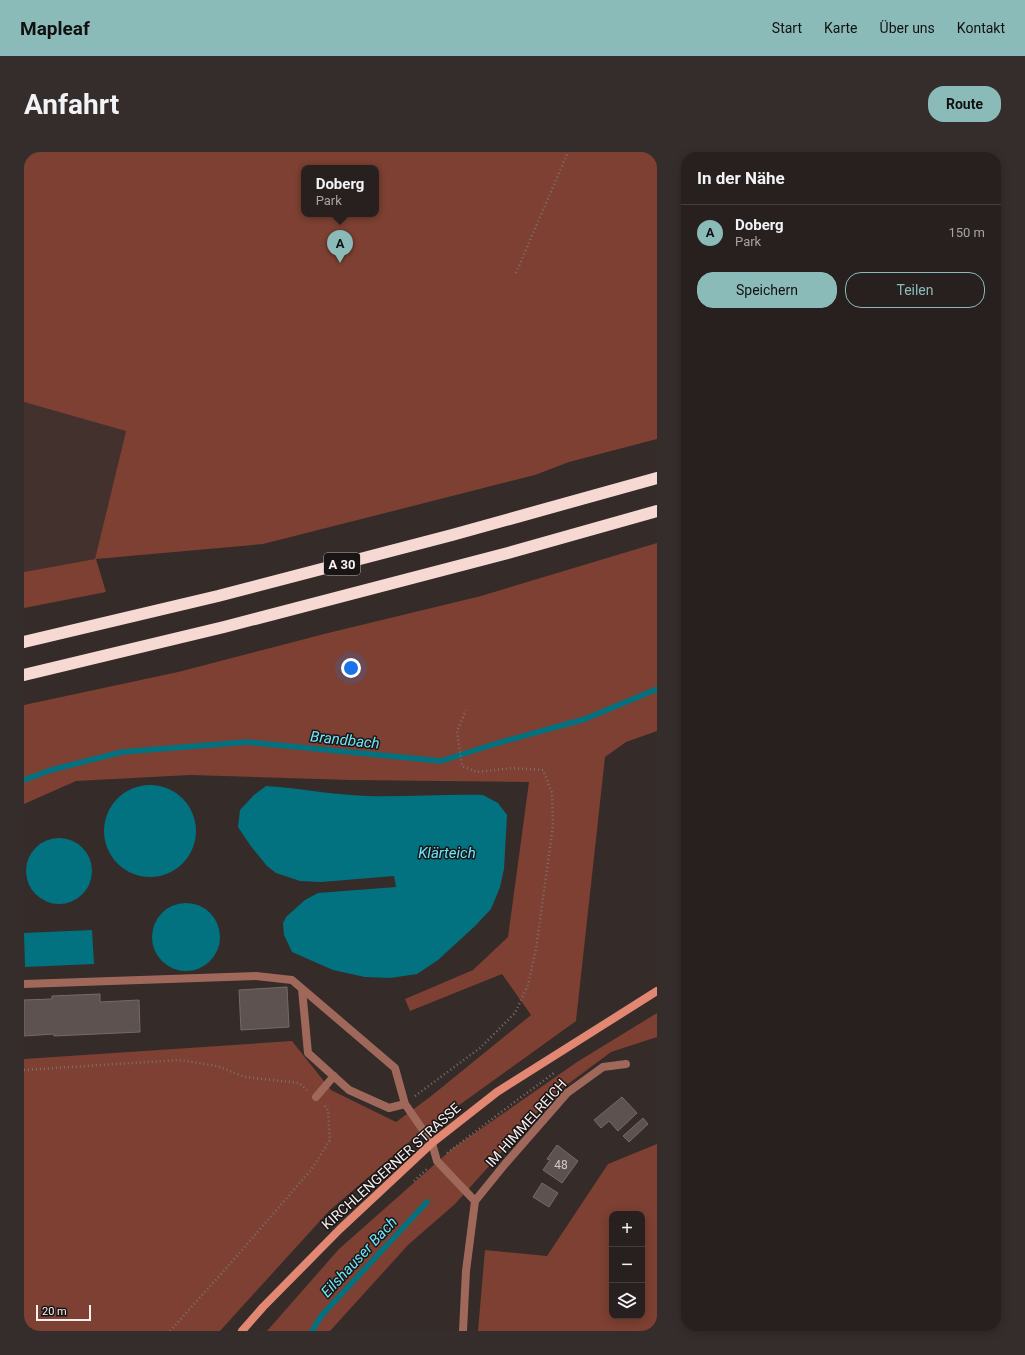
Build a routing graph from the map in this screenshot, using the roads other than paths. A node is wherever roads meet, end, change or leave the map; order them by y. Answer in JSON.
{"nodes":[{"id":1,"x":657,"y":478,"type":"edge"},
{"id":2,"x":657,"y":511,"type":"edge"},
{"id":3,"x":24,"y":642,"type":"edge"},
{"id":4,"x":24,"y":675,"type":"edge"},
{"id":5,"x":24,"y":984,"type":"edge"},
{"id":6,"x":302,"y":989,"type":"junction"},
{"id":7,"x":657,"y":991,"type":"edge"},
{"id":8,"x":626,"y":1064,"type":"dead end"},
{"id":9,"x":334,"y":1076,"type":"junction"},
{"id":10,"x":316,"y":1097,"type":"road end"},
{"id":11,"x":405,"y":1104,"type":"junction"},
{"id":12,"x":432,"y":1143,"type":"junction"},
{"id":13,"x":475,"y":1201,"type":"junction"},
{"id":14,"x":242,"y":1331,"type":"edge"},
{"id":15,"x":463,"y":1331,"type":"edge"}],
"edges":[{"from":1,"to":3,"type":"highway","number":"A 30"},
{"from":2,"to":4,"type":"highway","number":"A 30"},
{"from":5,"to":6,"type":"street"},
{"from":6,"to":9,"type":"street"},
{"from":6,"to":11,"type":"street"},
{"from":7,"to":12,"type":"street","name":"KIRCHLENGERNER STRASSE"},
{"from":8,"to":13,"type":"street","name":"IM HIMMELREICH"},
{"from":9,"to":10,"type":"street"},
{"from":9,"to":11,"type":"street"},
{"from":11,"to":12,"type":"street"},
{"from":12,"to":13,"type":"street"},
{"from":12,"to":14,"type":"street","name":"KIRCHLENGERNER STRASSE"},
{"from":13,"to":15,"type":"street"}]}
